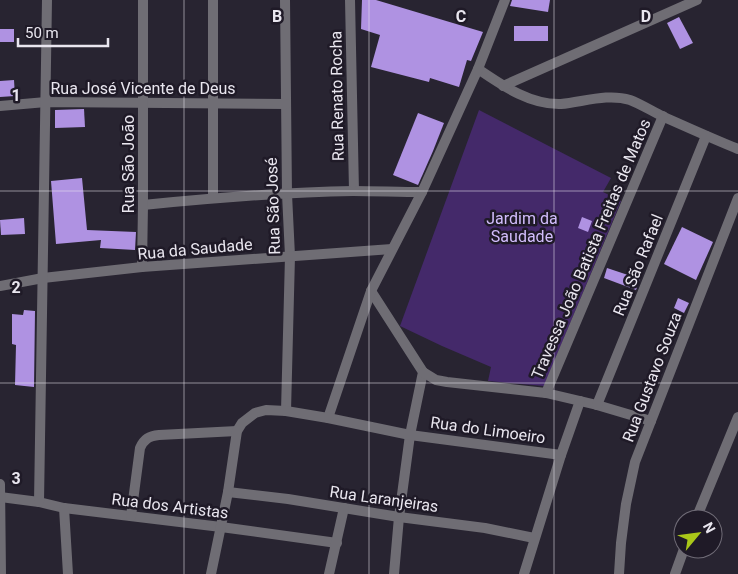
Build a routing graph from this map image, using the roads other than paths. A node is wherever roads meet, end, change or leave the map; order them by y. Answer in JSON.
{"nodes":[{"id":1,"x":48,"y":0,"type":"edge"},
{"id":2,"x":143,"y":0,"type":"edge"},
{"id":3,"x":213,"y":0,"type":"edge"},
{"id":4,"x":285,"y":0,"type":"edge"},
{"id":5,"x":350,"y":0,"type":"edge"},
{"id":6,"x":505,"y":0,"type":"edge"},
{"id":7,"x":697,"y":0,"type":"edge"},
{"id":8,"x":478,"y":69,"type":"junction"},
{"id":9,"x":503,"y":86,"type":"junction"},
{"id":10,"x":46,"y":102,"type":"junction"},
{"id":11,"x":143,"y":103,"type":"junction"},
{"id":12,"x":213,"y":103,"type":"junction"},
{"id":13,"x":286,"y":104,"type":"junction"},
{"id":14,"x":0,"y":106,"type":"edge"},
{"id":15,"x":663,"y":116,"type":"junction"},
{"id":16,"x":706,"y":136,"type":"junction"},
{"id":17,"x":738,"y":149,"type":"edge"},
{"id":18,"x":354,"y":191,"type":"junction"},
{"id":19,"x":422,"y":192,"type":"junction"},
{"id":20,"x":287,"y":194,"type":"junction"},
{"id":21,"x":213,"y":198,"type":"junction"},
{"id":22,"x":738,"y":198,"type":"edge"},
{"id":23,"x":143,"y":205,"type":"junction"},
{"id":24,"x":392,"y":249,"type":"junction"},
{"id":25,"x":290,"y":256,"type":"junction"},
{"id":26,"x":142,"y":268,"type":"junction"},
{"id":27,"x":43,"y":278,"type":"junction"},
{"id":28,"x":0,"y":286,"type":"edge"},
{"id":29,"x":371,"y":290,"type":"junction"},
{"id":30,"x":423,"y":372,"type":"junction"},
{"id":31,"x":546,"y":393,"type":"junction"},
{"id":32,"x":580,"y":401,"type":"junction"},
{"id":33,"x":597,"y":405,"type":"junction"},
{"id":34,"x":286,"y":412,"type":"junction"},
{"id":35,"x":738,"y":416,"type":"edge"},
{"id":36,"x":328,"y":418,"type":"junction"},
{"id":37,"x":650,"y":421,"type":"junction"},
{"id":38,"x":237,"y":431,"type":"junction"},
{"id":39,"x":410,"y":435,"type":"junction"},
{"id":40,"x":561,"y":455,"type":"junction"},
{"id":41,"x":0,"y":484,"type":"edge"},
{"id":42,"x":228,"y":492,"type":"junction"},
{"id":43,"x":0,"y":497,"type":"edge"},
{"id":44,"x":39,"y":502,"type":"junction"},
{"id":45,"x":64,"y":508,"type":"junction"},
{"id":46,"x":344,"y":508,"type":"junction"},
{"id":47,"x":700,"y":509,"type":"edge"},
{"id":48,"x":131,"y":516,"type":"junction"},
{"id":49,"x":399,"y":517,"type":"junction"},
{"id":50,"x":221,"y":527,"type":"junction"},
{"id":51,"x":534,"y":538,"type":"junction"},
{"id":52,"x":337,"y":543,"type":"junction"},
{"id":53,"x":680,"y":559,"type":"edge"},
{"id":54,"x":1,"y":574,"type":"edge"},
{"id":55,"x":68,"y":574,"type":"edge"},
{"id":56,"x":211,"y":574,"type":"edge"},
{"id":57,"x":330,"y":574,"type":"edge"},
{"id":58,"x":394,"y":574,"type":"edge"},
{"id":59,"x":524,"y":574,"type":"edge"},
{"id":60,"x":619,"y":574,"type":"edge"},
{"id":61,"x":675,"y":574,"type":"edge"}],
"edges":[{"from":1,"to":10,"type":"street"},
{"from":2,"to":11,"type":"street","name":"Rua São João"},
{"from":3,"to":12,"type":"street"},
{"from":4,"to":13,"type":"street","name":"Rua São José"},
{"from":5,"to":18,"type":"street","name":"Rua Renato Rocha"},
{"from":6,"to":8,"type":"street"},
{"from":7,"to":9,"type":"street"},
{"from":8,"to":9,"type":"street"},
{"from":8,"to":19,"type":"street"},
{"from":9,"to":15,"type":"street"},
{"from":10,"to":11,"type":"street","name":"Rua José Vicente de Deus"},
{"from":10,"to":14,"type":"street","name":"Rua José Vicente de Deus"},
{"from":10,"to":27,"type":"street"},
{"from":11,"to":12,"type":"street","name":"Rua José Vicente de Deus"},
{"from":11,"to":23,"type":"street","name":"Rua São João"},
{"from":12,"to":13,"type":"street","name":"Rua José Vicente de Deus"},
{"from":12,"to":21,"type":"street"},
{"from":13,"to":20,"type":"street","name":"Rua São José"},
{"from":15,"to":16,"type":"street"},
{"from":15,"to":31,"type":"street","name":"Travessa João Batista Freitas de Matos"},
{"from":16,"to":17,"type":"street"},
{"from":16,"to":33,"type":"street","name":"Rua São Rafael"},
{"from":18,"to":19,"type":"street"},
{"from":18,"to":20,"type":"street"},
{"from":19,"to":24,"type":"street"},
{"from":20,"to":21,"type":"street"},
{"from":20,"to":25,"type":"street","name":"Rua São José"},
{"from":21,"to":23,"type":"street"},
{"from":22,"to":37,"type":"street","name":"Rua Gustavo Souza"},
{"from":23,"to":26,"type":"street","name":"Rua São João"},
{"from":24,"to":25,"type":"street","name":"Rua da Saudade"},
{"from":24,"to":29,"type":"street"},
{"from":25,"to":26,"type":"street","name":"Rua da Saudade"},
{"from":25,"to":34,"type":"street","name":"Rua São José"},
{"from":26,"to":27,"type":"street","name":"Rua da Saudade"},
{"from":27,"to":28,"type":"street","name":"Rua da Saudade"},
{"from":27,"to":44,"type":"street"},
{"from":29,"to":30,"type":"street"},
{"from":29,"to":36,"type":"street"},
{"from":30,"to":31,"type":"street"},
{"from":30,"to":39,"type":"street"},
{"from":31,"to":32,"type":"street"},
{"from":32,"to":33,"type":"street"},
{"from":32,"to":40,"type":"street"},
{"from":33,"to":37,"type":"street"},
{"from":34,"to":36,"type":"street"},
{"from":34,"to":38,"type":"street"},
{"from":35,"to":47,"type":"street"},
{"from":36,"to":39,"type":"street","name":"Rua do Limoeiro"},
{"from":37,"to":60,"type":"street","name":"Rua Gustavo Souza"},
{"from":38,"to":42,"type":"street"},
{"from":38,"to":48,"type":"street"},
{"from":39,"to":40,"type":"street","name":"Rua do Limoeiro"},
{"from":39,"to":49,"type":"street"},
{"from":40,"to":51,"type":"street"},
{"from":41,"to":43,"type":"street"},
{"from":42,"to":46,"type":"street","name":"Rua Laranjeiras"},
{"from":42,"to":50,"type":"street"},
{"from":43,"to":44,"type":"street","name":"Rua dos Artistas"},
{"from":43,"to":54,"type":"street"},
{"from":44,"to":45,"type":"street","name":"Rua dos Artistas"},
{"from":45,"to":48,"type":"street","name":"Rua dos Artistas"},
{"from":45,"to":55,"type":"street"},
{"from":46,"to":49,"type":"street","name":"Rua Laranjeiras"},
{"from":46,"to":52,"type":"street"},
{"from":48,"to":50,"type":"street","name":"Rua dos Artistas"},
{"from":49,"to":51,"type":"street","name":"Rua Laranjeiras"},
{"from":49,"to":58,"type":"street"},
{"from":50,"to":52,"type":"street","name":"Rua dos Artistas"},
{"from":50,"to":56,"type":"street"},
{"from":51,"to":59,"type":"street"},
{"from":52,"to":57,"type":"street"},
{"from":53,"to":61,"type":"street"}]}
